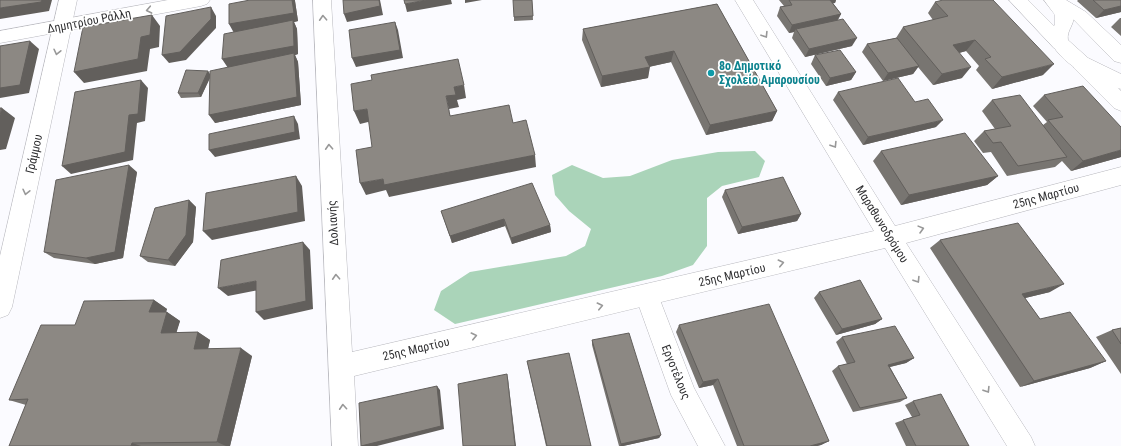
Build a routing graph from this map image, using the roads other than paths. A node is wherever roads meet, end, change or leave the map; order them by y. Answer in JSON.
{"nodes":[{"id":1,"x":68,"y":0,"type":"edge"},
{"id":2,"x":201,"y":0,"type":"edge"},
{"id":3,"x":322,"y":0,"type":"edge"},
{"id":4,"x":744,"y":0,"type":"edge"},
{"id":5,"x":1018,"y":0,"type":"edge"},
{"id":6,"x":1054,"y":1,"type":"edge"},
{"id":7,"x":63,"y":26,"type":"junction"},
{"id":8,"x":0,"y":37,"type":"edge"},
{"id":9,"x":1060,"y":43,"type":"junction"},
{"id":10,"x":1121,"y":56,"type":"edge"},
{"id":11,"x":1081,"y":64,"type":"junction"},
{"id":12,"x":1121,"y":82,"type":"edge"},
{"id":13,"x":1121,"y":103,"type":"edge"},
{"id":14,"x":1121,"y":176,"type":"edge"},
{"id":15,"x":890,"y":238,"type":"junction"},
{"id":16,"x":647,"y":295,"type":"junction"},
{"id":17,"x":0,"y":307,"type":"edge"},
{"id":18,"x":340,"y":367,"type":"junction"},
{"id":19,"x":345,"y":446,"type":"edge"},
{"id":20,"x":712,"y":446,"type":"edge"},
{"id":21,"x":1022,"y":446,"type":"edge"}],
"edges":[{"from":1,"to":7,"type":"street","name":"Γράμμου"},
{"from":2,"to":7,"type":"street","name":"Δημητρίου Ράλλη","one_way":true},
{"from":18,"to":3,"type":"street","name":"Δολιανής","one_way":true},
{"from":4,"to":15,"type":"street","name":"Μαραθωνοδρόμου","one_way":true},
{"from":5,"to":9,"type":"street"},
{"from":6,"to":9,"type":"street"},
{"from":6,"to":10,"type":"street"},
{"from":7,"to":8,"type":"street","name":"Δημητρίου Ράλλη"},
{"from":7,"to":17,"type":"street","name":"Γράμμου","one_way":true},
{"from":9,"to":11,"type":"street"},
{"from":11,"to":12,"type":"street"},
{"from":11,"to":13,"type":"street"},
{"from":15,"to":14,"type":"street","name":"25ης Μαρτίου","one_way":true},
{"from":16,"to":15,"type":"street","name":"25ης Μαρτίου","one_way":true},
{"from":15,"to":21,"type":"street","name":"Μαραθωνοδρόμου","one_way":true},
{"from":18,"to":16,"type":"street","name":"25ης Μαρτίου","one_way":true},
{"from":16,"to":20,"type":"street","name":"Εργοτέλους"},
{"from":19,"to":18,"type":"street","name":"Δολιανής","one_way":true}]}
